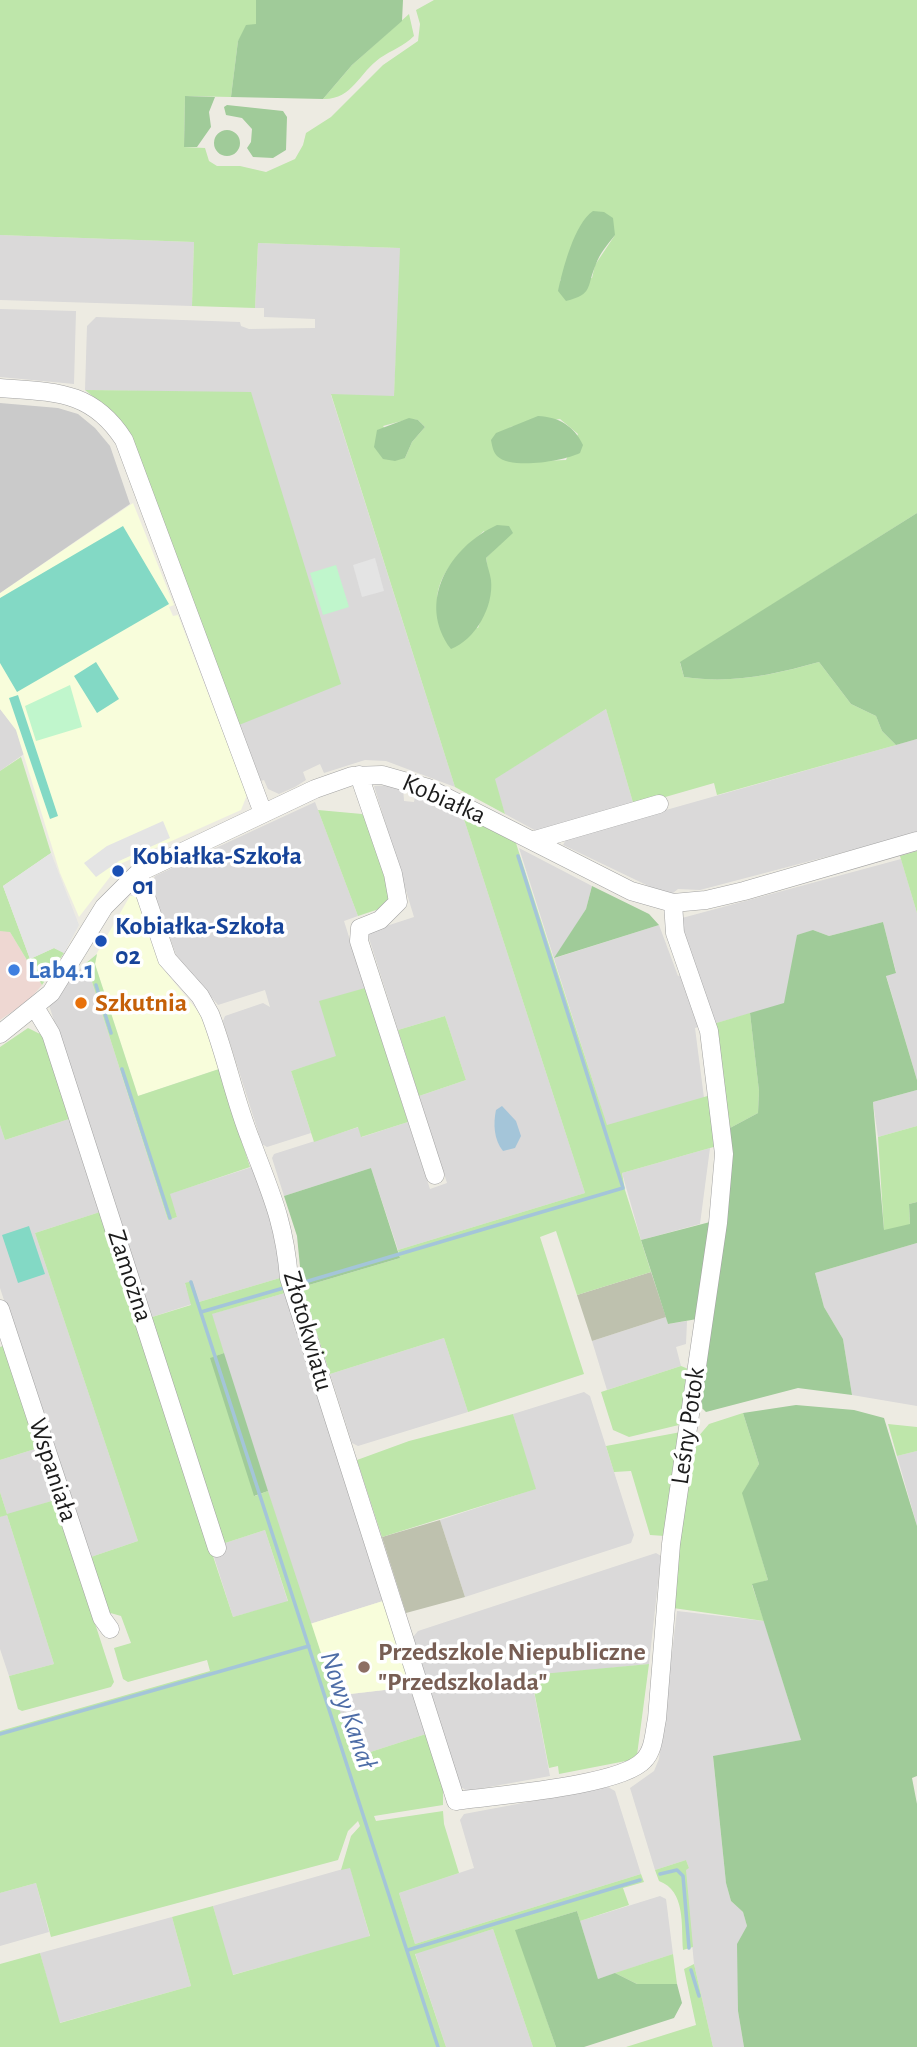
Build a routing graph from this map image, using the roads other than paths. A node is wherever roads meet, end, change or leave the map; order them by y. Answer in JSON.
{"nodes":[{"id":1,"x":0,"y":388,"type":"edge"},
{"id":2,"x":359,"y":775,"type":"junction"},
{"id":3,"x":659,"y":804,"type":"dead end"},
{"id":4,"x":264,"y":813,"type":"junction"},
{"id":5,"x":535,"y":839,"type":"junction"},
{"id":6,"x":917,"y":841,"type":"edge"},
{"id":7,"x":138,"y":873,"type":"junction"},
{"id":8,"x":673,"y":903,"type":"junction"},
{"id":9,"x":36,"y":1009,"type":"junction"},
{"id":10,"x":0,"y":1034,"type":"edge"},
{"id":11,"x":435,"y":1175,"type":"dead end"},
{"id":12,"x":0,"y":1309,"type":"edge"},
{"id":13,"x":217,"y":1548,"type":"dead end"},
{"id":14,"x":110,"y":1629,"type":"dead end"},
{"id":15,"x":456,"y":1801,"type":"joint"}],
"edges":[{"from":1,"to":4,"type":"street"},
{"from":2,"to":4,"type":"street","name":"Kobiałka"},
{"from":2,"to":5,"type":"street","name":"Kobiałka"},
{"from":2,"to":11,"type":"street"},
{"from":3,"to":5,"type":"street"},
{"from":4,"to":7,"type":"street","name":"Kobiałka"},
{"from":5,"to":8,"type":"street","name":"Kobiałka"},
{"from":6,"to":8,"type":"street","name":"Kobiałka"},
{"from":7,"to":9,"type":"street","name":"Kobiałka"},
{"from":7,"to":15,"type":"street","name":"Złotokwiatu"},
{"from":8,"to":15,"type":"street","name":"Leśny Potok"},
{"from":9,"to":10,"type":"street","name":"Kobiałka"},
{"from":9,"to":13,"type":"street","name":"Zamożna"},
{"from":12,"to":14,"type":"street","name":"Wspaniała"}]}
